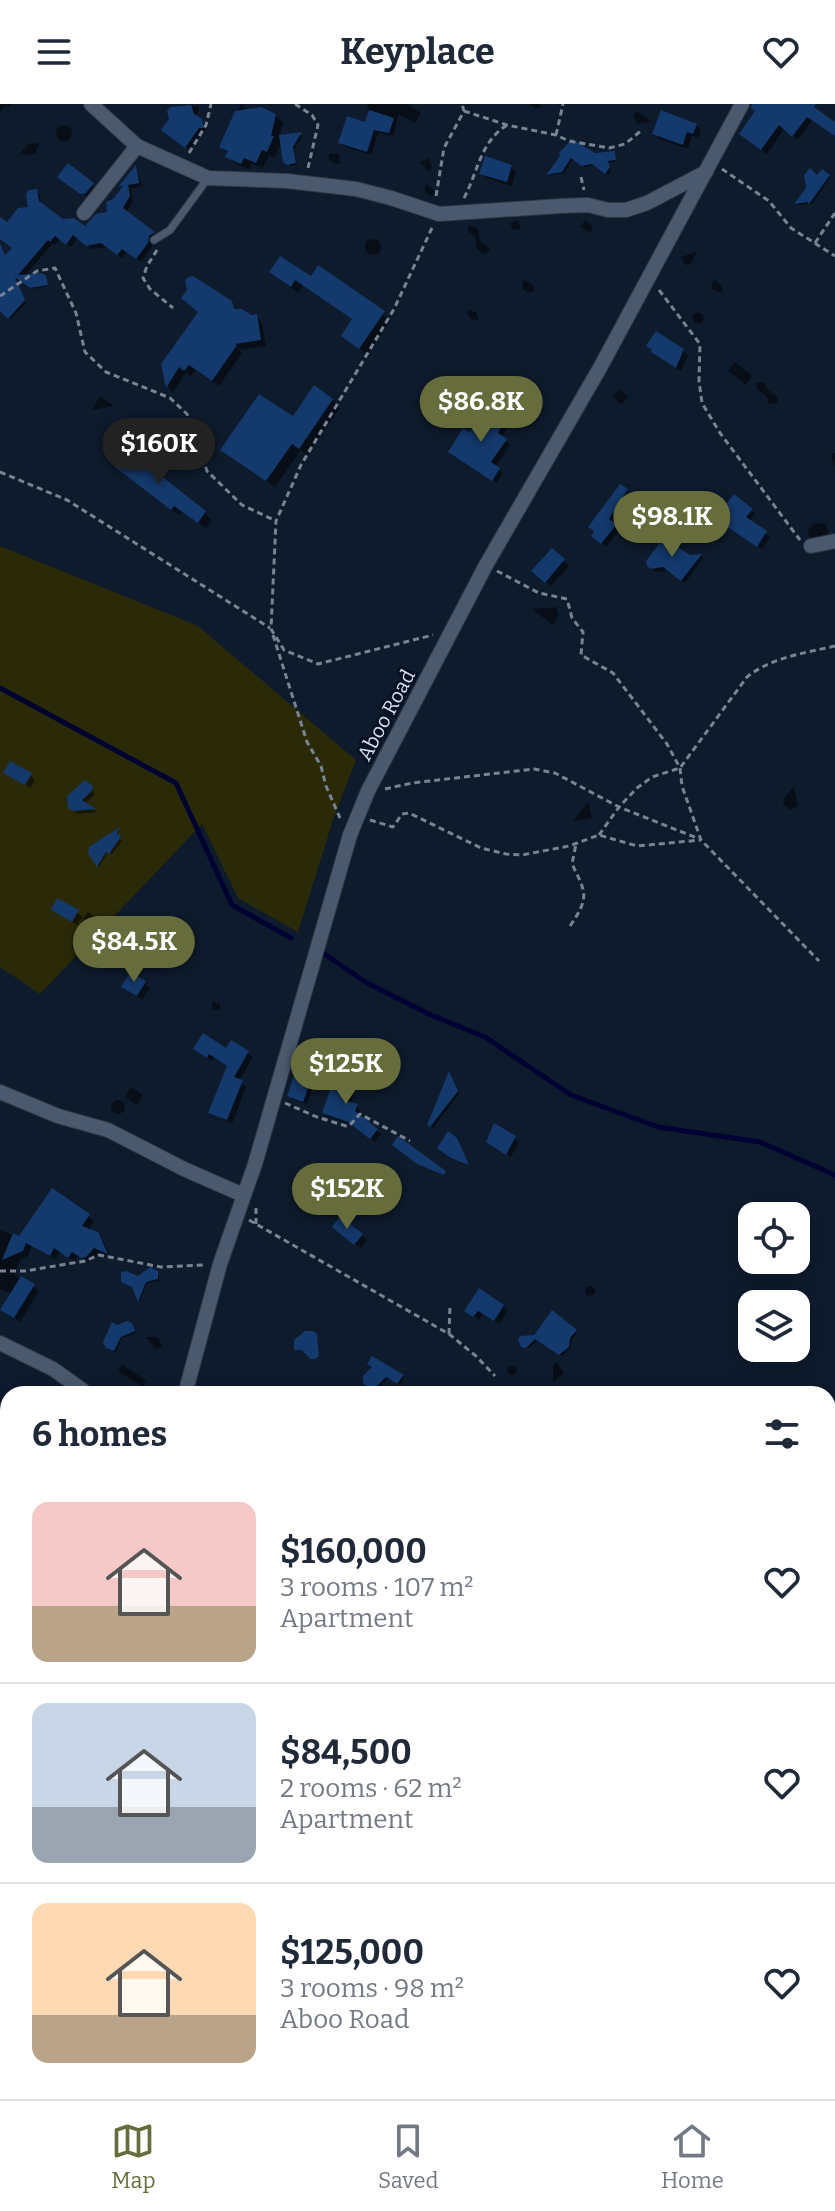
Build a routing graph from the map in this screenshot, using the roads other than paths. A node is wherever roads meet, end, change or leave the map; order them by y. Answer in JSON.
{"nodes":[{"id":1,"x":91,"y":104,"type":"edge"},
{"id":2,"x":742,"y":104,"type":"edge"},
{"id":3,"x":137,"y":146,"type":"junction"},
{"id":4,"x":709,"y":167,"type":"junction"},
{"id":5,"x":208,"y":178,"type":"junction"},
{"id":6,"x":84,"y":213,"type":"dead end"},
{"id":7,"x":154,"y":240,"type":"dead end"},
{"id":8,"x":835,"y":541,"type":"edge"},
{"id":9,"x":811,"y":546,"type":"road end"},
{"id":10,"x":0,"y":1092,"type":"edge"},
{"id":11,"x":243,"y":1195,"type":"junction"},
{"id":12,"x":0,"y":1343,"type":"edge"},
{"id":13,"x":77,"y":1386,"type":"edge"},
{"id":14,"x":187,"y":1386,"type":"edge"}],
"edges":[{"from":1,"to":3,"type":"street"},
{"from":2,"to":4,"type":"street","name":"Aboo Road"},
{"from":3,"to":5,"type":"street"},
{"from":3,"to":6,"type":"street"},
{"from":4,"to":5,"type":"street"},
{"from":4,"to":11,"type":"street","name":"Aboo Road"},
{"from":5,"to":7,"type":"lane"},
{"from":8,"to":9,"type":"street"},
{"from":10,"to":11,"type":"street"},
{"from":11,"to":14,"type":"street","name":"Aboo Road"},
{"from":12,"to":13,"type":"street"}]}
